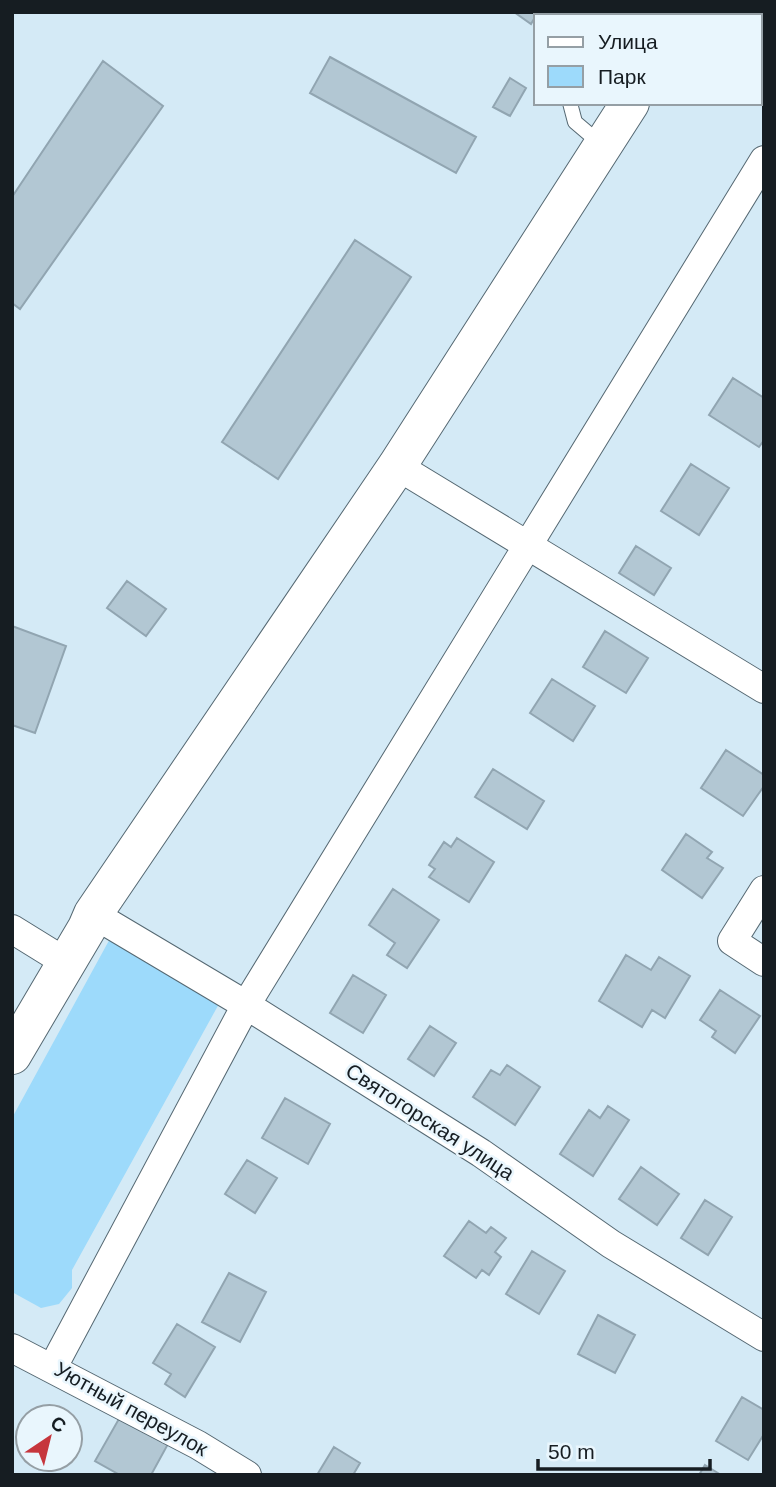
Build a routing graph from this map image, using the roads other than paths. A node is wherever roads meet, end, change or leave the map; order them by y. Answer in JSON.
{"nodes":[{"id":1,"x":571,"y":105,"type":"edge"},
{"id":2,"x":630,"y":105,"type":"edge"},
{"id":3,"x":603,"y":146,"type":"junction"},
{"id":4,"x":764,"y":160,"type":"edge"},
{"id":5,"x":397,"y":466,"type":"junction"},
{"id":6,"x":528,"y":548,"type":"junction"},
{"id":7,"x":764,"y":689,"type":"edge"},
{"id":8,"x":764,"y":890,"type":"edge"},
{"id":9,"x":93,"y":914,"type":"junction"},
{"id":10,"x":12,"y":929,"type":"edge"},
{"id":11,"x":764,"y":962,"type":"edge"},
{"id":12,"x":67,"y":963,"type":"junction"},
{"id":13,"x":246,"y":1005,"type":"junction"},
{"id":14,"x":12,"y":1055,"type":"edge"},
{"id":15,"x":764,"y":1337,"type":"edge"},
{"id":16,"x":12,"y":1348,"type":"edge"},
{"id":17,"x":53,"y":1367,"type":"junction"},
{"id":18,"x":247,"y":1475,"type":"edge"}],
"edges":[{"from":1,"to":3,"type":"lane"},
{"from":2,"to":3,"type":"main road"},
{"from":3,"to":5,"type":"main road"},
{"from":4,"to":6,"type":"street"},
{"from":5,"to":6,"type":"street"},
{"from":5,"to":9,"type":"main road"},
{"from":6,"to":7,"type":"street"},
{"from":6,"to":13,"type":"street"},
{"from":8,"to":11,"type":"street"},
{"from":9,"to":12,"type":"main road"},
{"from":9,"to":13,"type":"street","name":"Святогорская улица"},
{"from":10,"to":12,"type":"street"},
{"from":12,"to":14,"type":"main road"},
{"from":13,"to":15,"type":"street","name":"Святогорская улица"},
{"from":13,"to":17,"type":"street"},
{"from":16,"to":17,"type":"street","name":"Уютный переулок"},
{"from":17,"to":18,"type":"street","name":"Уютный переулок"}]}
